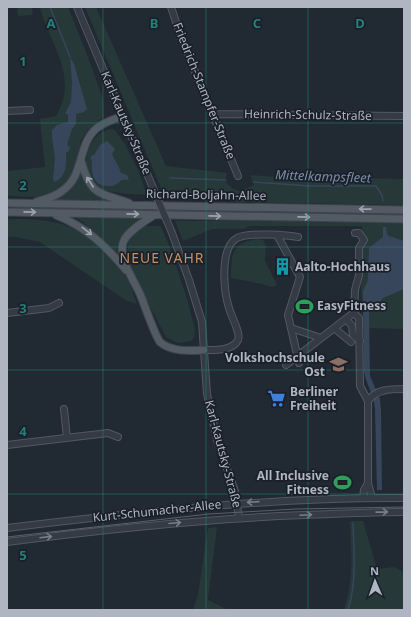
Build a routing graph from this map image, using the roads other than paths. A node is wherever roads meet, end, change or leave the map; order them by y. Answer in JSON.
{"nodes":[{"id":1,"x":77,"y":7,"type":"edge"},
{"id":2,"x":171,"y":7,"type":"edge"},
{"id":3,"x":30,"y":110,"type":"dead end"},
{"id":4,"x":7,"y":111,"type":"edge"},
{"id":5,"x":212,"y":114,"type":"junction"},
{"id":6,"x":123,"y":116,"type":"junction"},
{"id":7,"x":404,"y":116,"type":"edge"},
{"id":8,"x":82,"y":161,"type":"junction"},
{"id":9,"x":238,"y":176,"type":"dead end"},
{"id":10,"x":7,"y":203,"type":"edge"},
{"id":11,"x":32,"y":204,"type":"junction"},
{"id":12,"x":134,"y":205,"type":"junction"},
{"id":13,"x":404,"y":210,"type":"edge"},
{"id":14,"x":7,"y":212,"type":"edge"},
{"id":15,"x":52,"y":213,"type":"junction"},
{"id":16,"x":154,"y":215,"type":"junction"},
{"id":17,"x":404,"y":219,"type":"edge"},
{"id":18,"x":355,"y":233,"type":"dead end"},
{"id":19,"x":277,"y":235,"type":"junction"},
{"id":20,"x":298,"y":237,"type":"dead end"},
{"id":21,"x":131,"y":276,"type":"junction"},
{"id":22,"x":59,"y":303,"type":"dead end"},
{"id":23,"x":7,"y":313,"type":"edge"},
{"id":24,"x":291,"y":328,"type":"junction"},
{"id":25,"x":334,"y":328,"type":"junction"},
{"id":26,"x":321,"y":338,"type":"junction"},
{"id":27,"x":360,"y":341,"type":"junction"},
{"id":28,"x":351,"y":342,"type":"dead end"},
{"id":29,"x":204,"y":350,"type":"junction"},
{"id":30,"x":297,"y":356,"type":"junction"},
{"id":31,"x":299,"y":363,"type":"dead end"},
{"id":32,"x":286,"y":365,"type":"dead end"},
{"id":33,"x":404,"y":389,"type":"edge"},
{"id":34,"x":370,"y":399,"type":"junction"},
{"id":35,"x":64,"y":409,"type":"dead end"},
{"id":36,"x":118,"y":437,"type":"dead end"},
{"id":37,"x":67,"y":438,"type":"junction"},
{"id":38,"x":7,"y":445,"type":"edge"},
{"id":39,"x":368,"y":483,"type":"junction"},
{"id":40,"x":363,"y":498,"type":"junction"},
{"id":41,"x":372,"y":498,"type":"junction"},
{"id":42,"x":404,"y":498,"type":"edge"},
{"id":43,"x":238,"y":504,"type":"junction"},
{"id":44,"x":404,"y":512,"type":"edge"},
{"id":45,"x":239,"y":518,"type":"junction"},
{"id":46,"x":7,"y":528,"type":"edge"},
{"id":47,"x":7,"y":542,"type":"edge"}],
"edges":[{"from":1,"to":6,"type":"street","name":"Karl-Kautsky-Straße"},
{"from":2,"to":5,"type":"street","name":"Friedrich-Stampfer-Straße"},
{"from":3,"to":4,"type":"street"},
{"from":5,"to":7,"type":"street","name":"Heinrich-Schulz-Straße"},
{"from":5,"to":9,"type":"street","name":"Friedrich-Stampfer-Straße"},
{"from":6,"to":8,"type":"main road"},
{"from":6,"to":29,"type":"street","name":"Karl-Kautsky-Straße","bridge":true},
{"from":8,"to":11,"type":"main road"},
{"from":12,"to":8,"type":"main road","one_way":true},
{"from":10,"to":11,"type":"main road","name":"Richard-Boljahn-Allee"},
{"from":11,"to":12,"type":"main road","name":"Richard-Boljahn-Allee"},
{"from":13,"to":12,"type":"main road","name":"Richard-Boljahn-Allee","one_way":true},
{"from":14,"to":15,"type":"main road","name":"Richard-Boljahn-Allee","one_way":true},
{"from":15,"to":16,"type":"main road","name":"Richard-Boljahn-Allee","one_way":true},
{"from":15,"to":21,"type":"main road","one_way":true},
{"from":16,"to":17,"type":"main road","name":"Richard-Boljahn-Allee","one_way":true},
{"from":16,"to":21,"type":"main road"},
{"from":18,"to":27,"type":"street"},
{"from":19,"to":20,"type":"street"},
{"from":19,"to":24,"type":"street"},
{"from":19,"to":29,"type":"street"},
{"from":21,"to":29,"type":"main road"},
{"from":22,"to":23,"type":"street"},
{"from":24,"to":26,"type":"street"},
{"from":24,"to":30,"type":"street"},
{"from":25,"to":26,"type":"street"},
{"from":25,"to":27,"type":"street"},
{"from":25,"to":28,"type":"street"},
{"from":26,"to":30,"type":"street"},
{"from":27,"to":34,"type":"street"},
{"from":29,"to":43,"type":"street","name":"Karl-Kautsky-Straße"},
{"from":30,"to":31,"type":"street"},
{"from":30,"to":32,"type":"street"},
{"from":33,"to":34,"type":"street"},
{"from":34,"to":39,"type":"street"},
{"from":35,"to":37,"type":"street"},
{"from":36,"to":37,"type":"street"},
{"from":37,"to":38,"type":"street"},
{"from":39,"to":40,"type":"street"},
{"from":39,"to":41,"type":"street"},
{"from":40,"to":41,"type":"street","name":"Kurt-Schumacher-Allee"},
{"from":40,"to":43,"type":"street","name":"Kurt-Schumacher-Allee","one_way":true},
{"from":41,"to":42,"type":"street","name":"Kurt-Schumacher-Allee"},
{"from":43,"to":45,"type":"street","name":"Karl-Kautsky-Straße"},
{"from":43,"to":46,"type":"street","name":"Kurt-Schumacher-Allee"},
{"from":45,"to":44,"type":"street","name":"Kurt-Schumacher-Allee","one_way":true},
{"from":47,"to":45,"type":"street","name":"Kurt-Schumacher-Allee","one_way":true}]}
